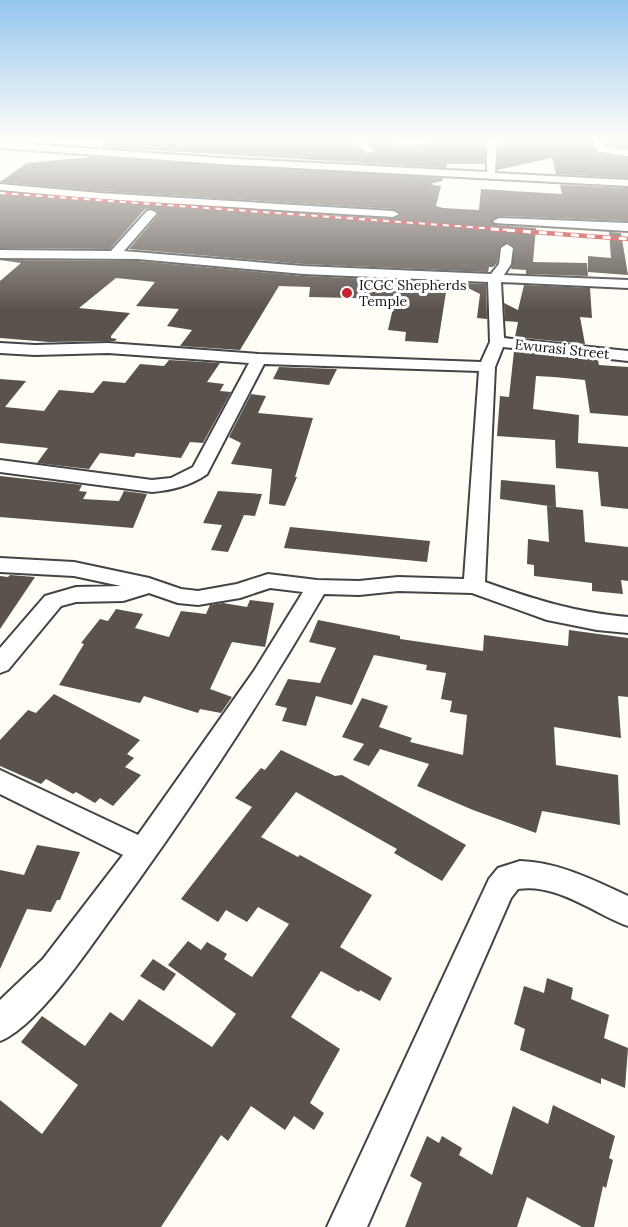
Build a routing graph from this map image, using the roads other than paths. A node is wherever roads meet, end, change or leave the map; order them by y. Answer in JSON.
{"nodes":[{"id":1,"x":104,"y":196,"type":"edge"},
{"id":2,"x":151,"y":213,"type":"dead end"},
{"id":3,"x":393,"y":214,"type":"dead end"},
{"id":4,"x":499,"y":221,"type":"dead end"},
{"id":5,"x":628,"y":227,"type":"edge"},
{"id":6,"x":507,"y":248,"type":"dead end"},
{"id":7,"x":0,"y":254,"type":"edge"},
{"id":8,"x":115,"y":254,"type":"junction"},
{"id":9,"x":494,"y":279,"type":"junction"},
{"id":10,"x":628,"y":284,"type":"edge"},
{"id":11,"x":497,"y":342,"type":"junction"},
{"id":12,"x":0,"y":348,"type":"edge"},
{"id":13,"x":628,"y":356,"type":"edge"},
{"id":14,"x":259,"y":359,"type":"junction"},
{"id":15,"x":440,"y":366,"type":"junction"},
{"id":16,"x":487,"y":367,"type":"junction"},
{"id":17,"x":486,"y":387,"type":"junction"},
{"id":18,"x":0,"y":466,"type":"edge"},
{"id":19,"x":0,"y":565,"type":"edge"},
{"id":20,"x":149,"y":585,"type":"junction"},
{"id":21,"x":474,"y":586,"type":"junction"},
{"id":22,"x":317,"y":587,"type":"junction"},
{"id":23,"x":628,"y":625,"type":"edge"},
{"id":24,"x":0,"y":664,"type":"edge"},
{"id":25,"x":0,"y":781,"type":"edge"},
{"id":26,"x":143,"y":851,"type":"junction"},
{"id":27,"x":628,"y":912,"type":"edge"},
{"id":28,"x":0,"y":1024,"type":"edge"},
{"id":29,"x":347,"y":1227,"type":"edge"}],
"edges":[{"from":1,"to":3,"type":"street"},
{"from":2,"to":8,"type":"street"},
{"from":4,"to":5,"type":"street"},
{"from":6,"to":9,"type":"street"},
{"from":7,"to":8,"type":"street"},
{"from":8,"to":9,"type":"street"},
{"from":9,"to":10,"type":"street"},
{"from":9,"to":11,"type":"street"},
{"from":11,"to":13,"type":"street","name":"Ewurasi Street"},
{"from":11,"to":16,"type":"street"},
{"from":12,"to":14,"type":"street"},
{"from":14,"to":15,"type":"street"},
{"from":14,"to":18,"type":"street"},
{"from":15,"to":16,"type":"street"},
{"from":15,"to":17,"type":"street"},
{"from":16,"to":17,"type":"street"},
{"from":17,"to":21,"type":"street"},
{"from":19,"to":20,"type":"street"},
{"from":20,"to":22,"type":"street"},
{"from":20,"to":24,"type":"street"},
{"from":21,"to":22,"type":"street"},
{"from":21,"to":23,"type":"street"},
{"from":22,"to":26,"type":"street"},
{"from":25,"to":26,"type":"street"},
{"from":26,"to":28,"type":"street"},
{"from":27,"to":29,"type":"street"}]}
